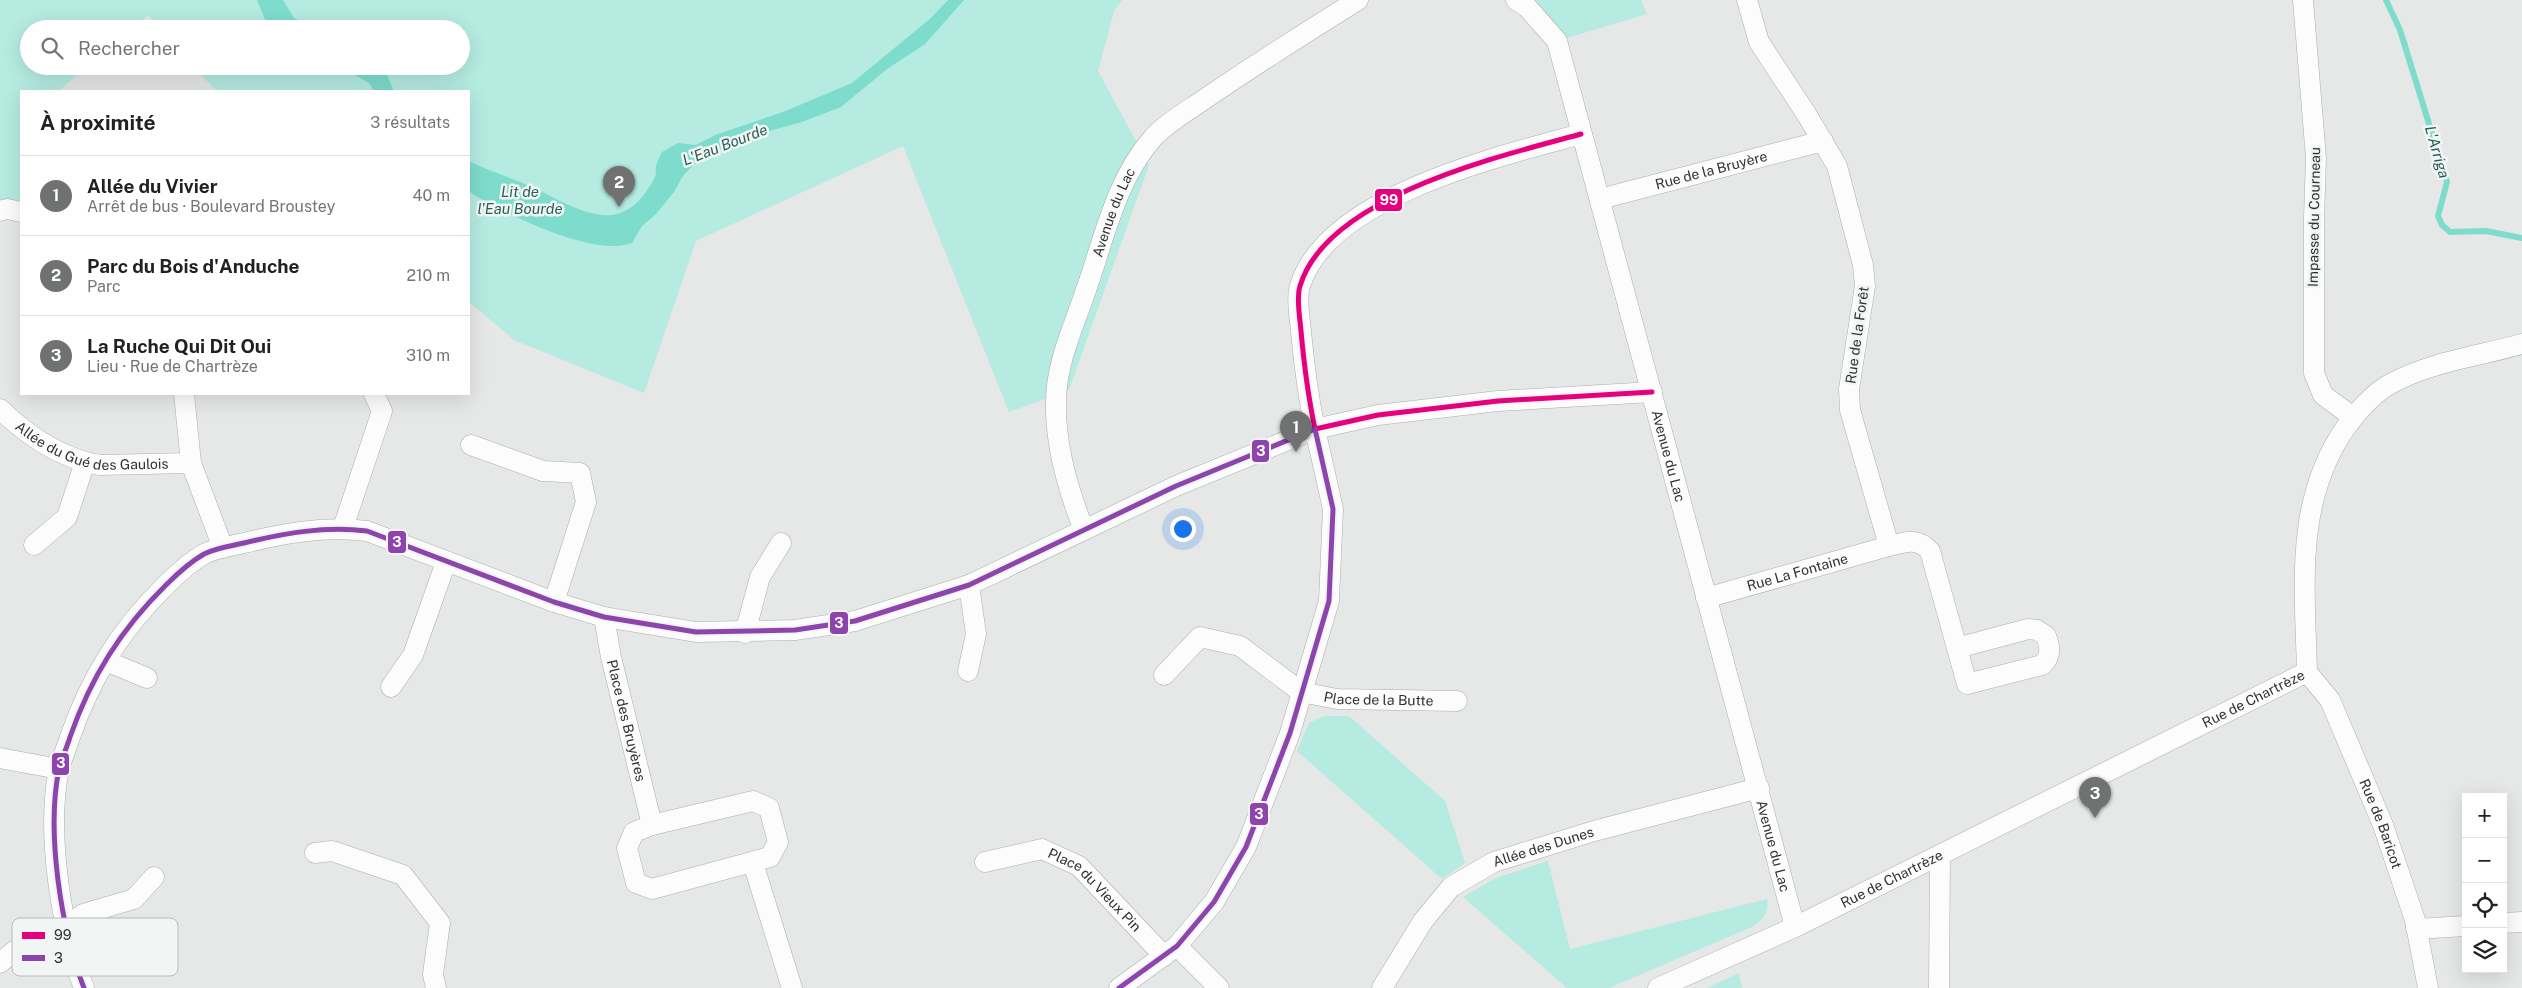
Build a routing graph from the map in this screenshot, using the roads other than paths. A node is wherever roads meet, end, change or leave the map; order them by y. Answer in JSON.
{"nodes":[{"id":1,"x":1358,"y":0,"type":"edge"},
{"id":2,"x":1516,"y":0,"type":"edge"},
{"id":3,"x":1747,"y":0,"type":"edge"},
{"id":4,"x":2303,"y":0,"type":"edge"},
{"id":5,"x":1581,"y":134,"type":"junction"},
{"id":6,"x":1823,"y":141,"type":"junction"},
{"id":7,"x":1600,"y":199,"type":"junction"},
{"id":8,"x":0,"y":211,"type":"edge"},
{"id":9,"x":20,"y":212,"type":"edge"},
{"id":10,"x":2522,"y":344,"type":"edge"},
{"id":11,"x":1652,"y":392,"type":"junction"},
{"id":12,"x":184,"y":395,"type":"edge"},
{"id":13,"x":374,"y":395,"type":"edge"},
{"id":14,"x":0,"y":409,"type":"edge"},
{"id":15,"x":2353,"y":417,"type":"junction"},
{"id":16,"x":1315,"y":429,"type":"junction"},
{"id":17,"x":470,"y":445,"type":"dead end"},
{"id":18,"x":85,"y":462,"type":"junction"},
{"id":19,"x":191,"y":463,"type":"junction"},
{"id":20,"x":343,"y":528,"type":"junction"},
{"id":21,"x":1084,"y":530,"type":"junction"},
{"id":22,"x":781,"y":543,"type":"dead end"},
{"id":23,"x":34,"y":545,"type":"dead end"},
{"id":24,"x":1889,"y":546,"type":"junction"},
{"id":25,"x":222,"y":548,"type":"junction"},
{"id":26,"x":446,"y":562,"type":"junction"},
{"id":27,"x":969,"y":585,"type":"junction"},
{"id":28,"x":1706,"y":598,"type":"junction"},
{"id":29,"x":554,"y":602,"type":"junction"},
{"id":30,"x":604,"y":617,"type":"junction"},
{"id":31,"x":745,"y":633,"type":"junction"},
{"id":32,"x":1957,"y":648,"type":"dead end"},
{"id":33,"x":106,"y":661,"type":"junction"},
{"id":34,"x":968,"y":671,"type":"dead end"},
{"id":35,"x":2307,"y":672,"type":"junction"},
{"id":36,"x":1164,"y":675,"type":"dead end"},
{"id":37,"x":147,"y":678,"type":"dead end"},
{"id":38,"x":391,"y":686,"type":"dead end"},
{"id":39,"x":1301,"y":692,"type":"junction"},
{"id":40,"x":1457,"y":701,"type":"dead end"},
{"id":41,"x":0,"y":758,"type":"edge"},
{"id":42,"x":59,"y":769,"type":"junction"},
{"id":43,"x":1759,"y":788,"type":"junction"},
{"id":44,"x":652,"y":825,"type":"junction"},
{"id":45,"x":315,"y":853,"type":"dead end"},
{"id":46,"x":1940,"y":856,"type":"junction"},
{"id":47,"x":984,"y":862,"type":"dead end"},
{"id":48,"x":753,"y":863,"type":"junction"},
{"id":49,"x":154,"y":877,"type":"dead end"},
{"id":50,"x":66,"y":918,"type":"edge"},
{"id":51,"x":77,"y":918,"type":"edge"},
{"id":52,"x":2522,"y":922,"type":"edge"},
{"id":53,"x":2507,"y":923,"type":"edge"},
{"id":54,"x":2462,"y":926,"type":"edge"},
{"id":55,"x":1795,"y":927,"type":"junction"},
{"id":56,"x":2416,"y":929,"type":"junction"},
{"id":57,"x":1170,"y":951,"type":"junction"},
{"id":58,"x":12,"y":952,"type":"edge"},
{"id":59,"x":0,"y":963,"type":"edge"},
{"id":60,"x":80,"y":976,"type":"edge"},
{"id":61,"x":84,"y":988,"type":"edge"},
{"id":62,"x":436,"y":988,"type":"edge"},
{"id":63,"x":792,"y":988,"type":"edge"},
{"id":64,"x":1119,"y":988,"type":"edge"},
{"id":65,"x":1219,"y":988,"type":"edge"},
{"id":66,"x":1382,"y":988,"type":"edge"},
{"id":67,"x":1658,"y":988,"type":"edge"},
{"id":68,"x":1939,"y":988,"type":"edge"},
{"id":69,"x":2428,"y":988,"type":"edge"}],
"edges":[{"from":1,"to":21,"type":"street","name":"Avenue du Lac"},
{"from":2,"to":5,"type":"street","name":"Avenue du Lac"},
{"from":3,"to":6,"type":"street","name":"Rue de la Forêt"},
{"from":4,"to":15,"type":"street","name":"Impasse du Courneau"},
{"from":5,"to":7,"type":"street","name":"Avenue du Lac"},
{"from":5,"to":16,"type":"street"},
{"from":6,"to":7,"type":"street","name":"Rue de la Bruyère"},
{"from":6,"to":24,"type":"street","name":"Rue de la Forêt"},
{"from":7,"to":11,"type":"street","name":"Avenue du Lac"},
{"from":8,"to":9,"type":"street"},
{"from":10,"to":15,"type":"street","name":"Rue de Chartrèze"},
{"from":11,"to":16,"type":"street"},
{"from":11,"to":28,"type":"street","name":"Avenue du Lac"},
{"from":12,"to":19,"type":"street","name":"Allée du Gué des Gaulois"},
{"from":13,"to":20,"type":"street"},
{"from":14,"to":18,"type":"street","name":"Allée du Gué des Gaulois"},
{"from":15,"to":35,"type":"street","name":"Rue de Chartrèze"},
{"from":16,"to":21,"type":"street"},
{"from":16,"to":39,"type":"street"},
{"from":17,"to":29,"type":"street"},
{"from":18,"to":19,"type":"street","name":"Allée du Gué des Gaulois"},
{"from":18,"to":23,"type":"street"},
{"from":19,"to":25,"type":"street","name":"Allée du Gué des Gaulois"},
{"from":20,"to":25,"type":"street"},
{"from":20,"to":26,"type":"street"},
{"from":21,"to":27,"type":"street"},
{"from":22,"to":31,"type":"street"},
{"from":24,"to":28,"type":"street","name":"Rue La Fontaine"},
{"from":24,"to":32,"type":"street"},
{"from":25,"to":33,"type":"street"},
{"from":26,"to":29,"type":"street"},
{"from":26,"to":38,"type":"street"},
{"from":27,"to":31,"type":"street"},
{"from":27,"to":34,"type":"street"},
{"from":28,"to":43,"type":"street","name":"Avenue du Lac"},
{"from":29,"to":30,"type":"street"},
{"from":30,"to":31,"type":"street"},
{"from":30,"to":44,"type":"street","name":"Place des Bruyères"},
{"from":33,"to":37,"type":"street"},
{"from":33,"to":42,"type":"street"},
{"from":35,"to":46,"type":"street","name":"Rue de Chartrèze"},
{"from":35,"to":56,"type":"street","name":"Rue de Baricot"},
{"from":36,"to":39,"type":"street"},
{"from":39,"to":40,"type":"street","name":"Place de la Butte"},
{"from":39,"to":57,"type":"street"},
{"from":41,"to":42,"type":"street"},
{"from":42,"to":50,"type":"street"},
{"from":43,"to":55,"type":"street","name":"Avenue du Lac"},
{"from":43,"to":66,"type":"street","name":"Allée des Dunes"},
{"from":44,"to":48,"type":"street"},
{"from":44,"to":48,"type":"street"},
{"from":45,"to":62,"type":"street"},
{"from":46,"to":55,"type":"street","name":"Rue de Chartrèze"},
{"from":46,"to":68,"type":"street"},
{"from":47,"to":57,"type":"street","name":"Place du Vieux Pin"},
{"from":48,"to":63,"type":"street"},
{"from":49,"to":51,"type":"street"},
{"from":52,"to":53,"type":"street"},
{"from":54,"to":56,"type":"street"},
{"from":55,"to":67,"type":"street","name":"Rue de Chartrèze"},
{"from":56,"to":69,"type":"street","name":"Rue de Baricot"},
{"from":57,"to":64,"type":"street"},
{"from":57,"to":65,"type":"street"},
{"from":58,"to":59,"type":"street"},
{"from":60,"to":61,"type":"street"}]}
